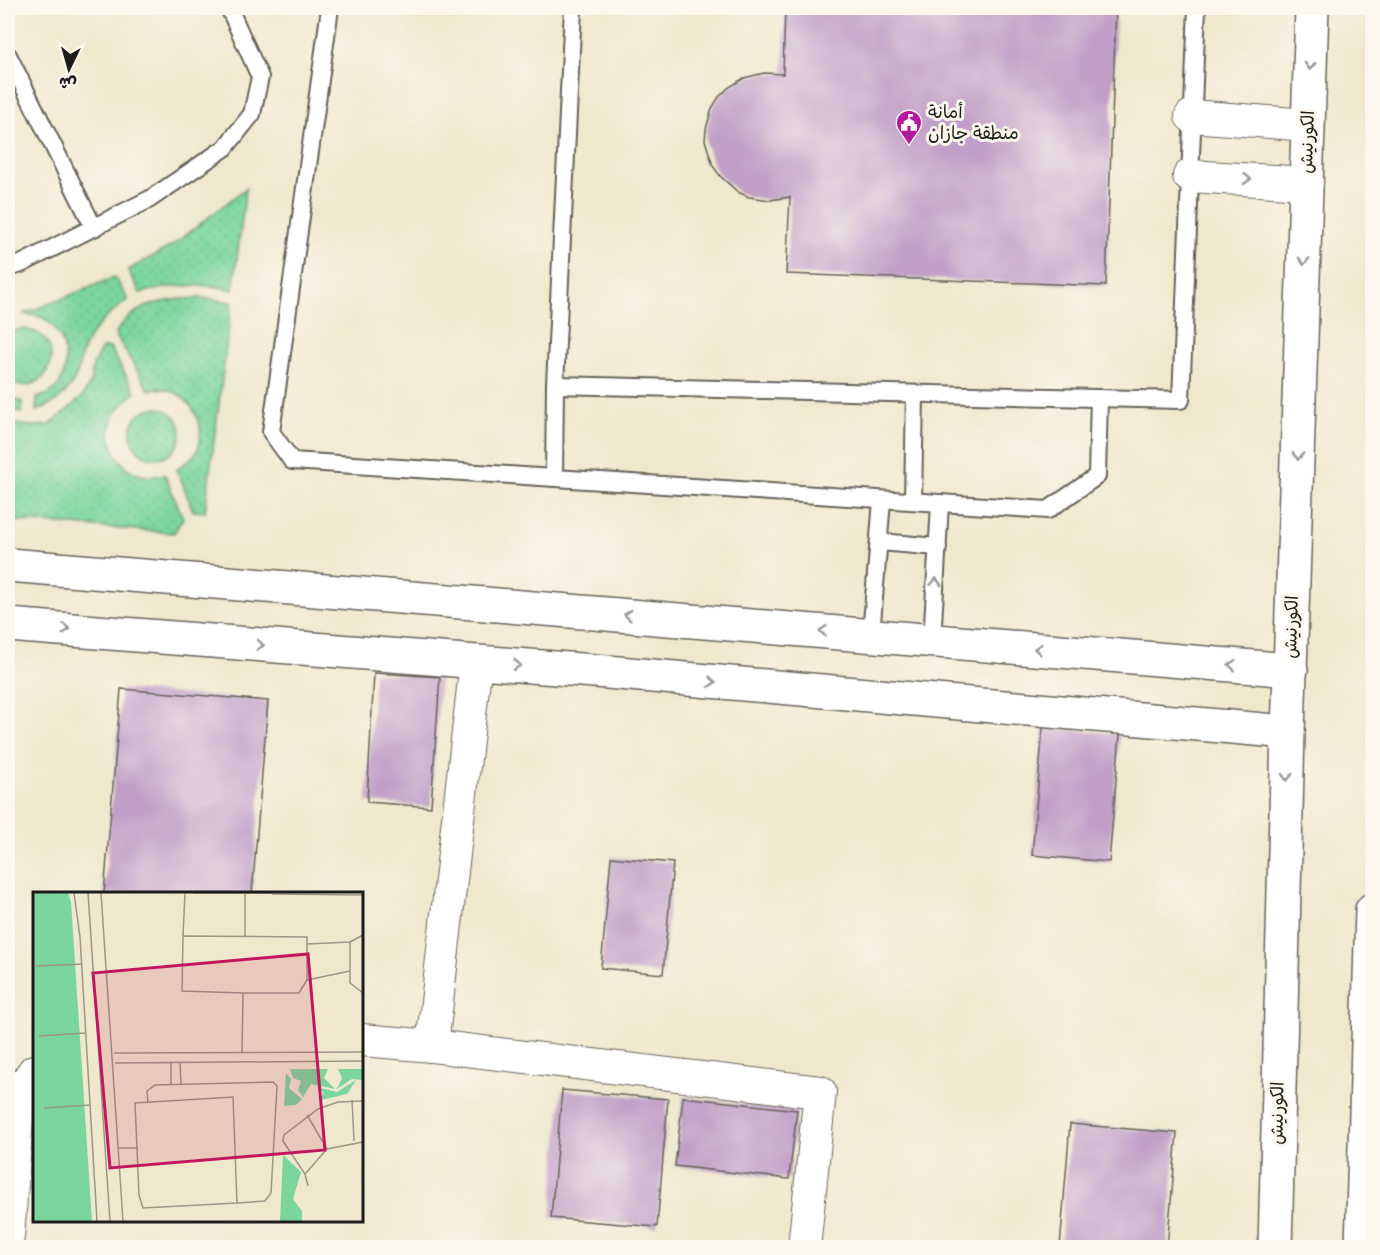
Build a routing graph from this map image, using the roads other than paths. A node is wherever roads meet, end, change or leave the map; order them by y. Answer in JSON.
{"nodes":[{"id":1,"x":229,"y":8,"type":"edge"},
{"id":2,"x":330,"y":8,"type":"edge"},
{"id":3,"x":573,"y":8,"type":"edge"},
{"id":4,"x":1197,"y":8,"type":"edge"},
{"id":5,"x":1312,"y":8,"type":"edge"},
{"id":6,"x":8,"y":55,"type":"edge"},
{"id":7,"x":1191,"y":116,"type":"junction"},
{"id":8,"x":1308,"y":125,"type":"junction"},
{"id":9,"x":1189,"y":176,"type":"junction"},
{"id":10,"x":1307,"y":183,"type":"junction"},
{"id":11,"x":94,"y":228,"type":"junction"},
{"id":12,"x":8,"y":268,"type":"edge"},
{"id":13,"x":555,"y":385,"type":"junction"},
{"id":14,"x":915,"y":394,"type":"junction"},
{"id":15,"x":1099,"y":398,"type":"junction"},
{"id":16,"x":554,"y":478,"type":"junction"},
{"id":17,"x":882,"y":500,"type":"junction"},
{"id":18,"x":913,"y":501,"type":"junction"},
{"id":19,"x":940,"y":504,"type":"junction"},
{"id":20,"x":880,"y":542,"type":"junction"},
{"id":21,"x":938,"y":547,"type":"junction"},
{"id":22,"x":8,"y":565,"type":"edge"},
{"id":23,"x":8,"y":625,"type":"edge"},
{"id":24,"x":871,"y":634,"type":"junction"},
{"id":25,"x":932,"y":641,"type":"junction"},
{"id":26,"x":476,"y":662,"type":"junction"},
{"id":27,"x":1291,"y":670,"type":"junction"},
{"id":28,"x":1288,"y":732,"type":"junction"},
{"id":29,"x":1372,"y":910,"type":"edge"},
{"id":30,"x":363,"y":1040,"type":"edge"},
{"id":31,"x":432,"y":1046,"type":"junction"},
{"id":32,"x":20,"y":1086,"type":"edge"},
{"id":33,"x":8,"y":1237,"type":"edge"},
{"id":34,"x":804,"y":1248,"type":"edge"},
{"id":35,"x":1275,"y":1248,"type":"edge"},
{"id":36,"x":1362,"y":1248,"type":"edge"}],
"edges":[{"from":1,"to":11,"type":"lane"},
{"from":2,"to":16,"type":"lane"},
{"from":3,"to":13,"type":"lane"},
{"from":4,"to":7,"type":"lane"},
{"from":5,"to":8,"type":"main road","name":"الكورنيش","one_way":true},
{"from":6,"to":11,"type":"lane"},
{"from":7,"to":8,"type":"street"},
{"from":7,"to":9,"type":"lane"},
{"from":8,"to":10,"type":"main road","name":"الكورنيش"},
{"from":9,"to":10,"type":"street","one_way":true},
{"from":9,"to":15,"type":"lane"},
{"from":10,"to":27,"type":"main road","name":"الكورنيش","one_way":true},
{"from":11,"to":12,"type":"lane"},
{"from":13,"to":14,"type":"lane"},
{"from":13,"to":16,"type":"lane"},
{"from":14,"to":15,"type":"lane"},
{"from":14,"to":18,"type":"lane"},
{"from":15,"to":19,"type":"lane"},
{"from":16,"to":17,"type":"lane"},
{"from":17,"to":18,"type":"lane"},
{"from":17,"to":20,"type":"lane"},
{"from":18,"to":19,"type":"lane"},
{"from":19,"to":21,"type":"lane"},
{"from":20,"to":21,"type":"lane"},
{"from":20,"to":24,"type":"lane"},
{"from":25,"to":21,"type":"lane","one_way":true},
{"from":24,"to":22,"type":"main road","one_way":true},
{"from":23,"to":26,"type":"main road","one_way":true},
{"from":24,"to":25,"type":"main road"},
{"from":27,"to":25,"type":"main road","one_way":true},
{"from":26,"to":28,"type":"main road","one_way":true},
{"from":26,"to":31,"type":"street"},
{"from":27,"to":28,"type":"main road","name":"الكورنيش"},
{"from":28,"to":35,"type":"main road","name":"الكورنيش","one_way":true},
{"from":29,"to":36,"type":"main road"},
{"from":30,"to":31,"type":"street"},
{"from":31,"to":34,"type":"street"},
{"from":32,"to":33,"type":"street"}]}
